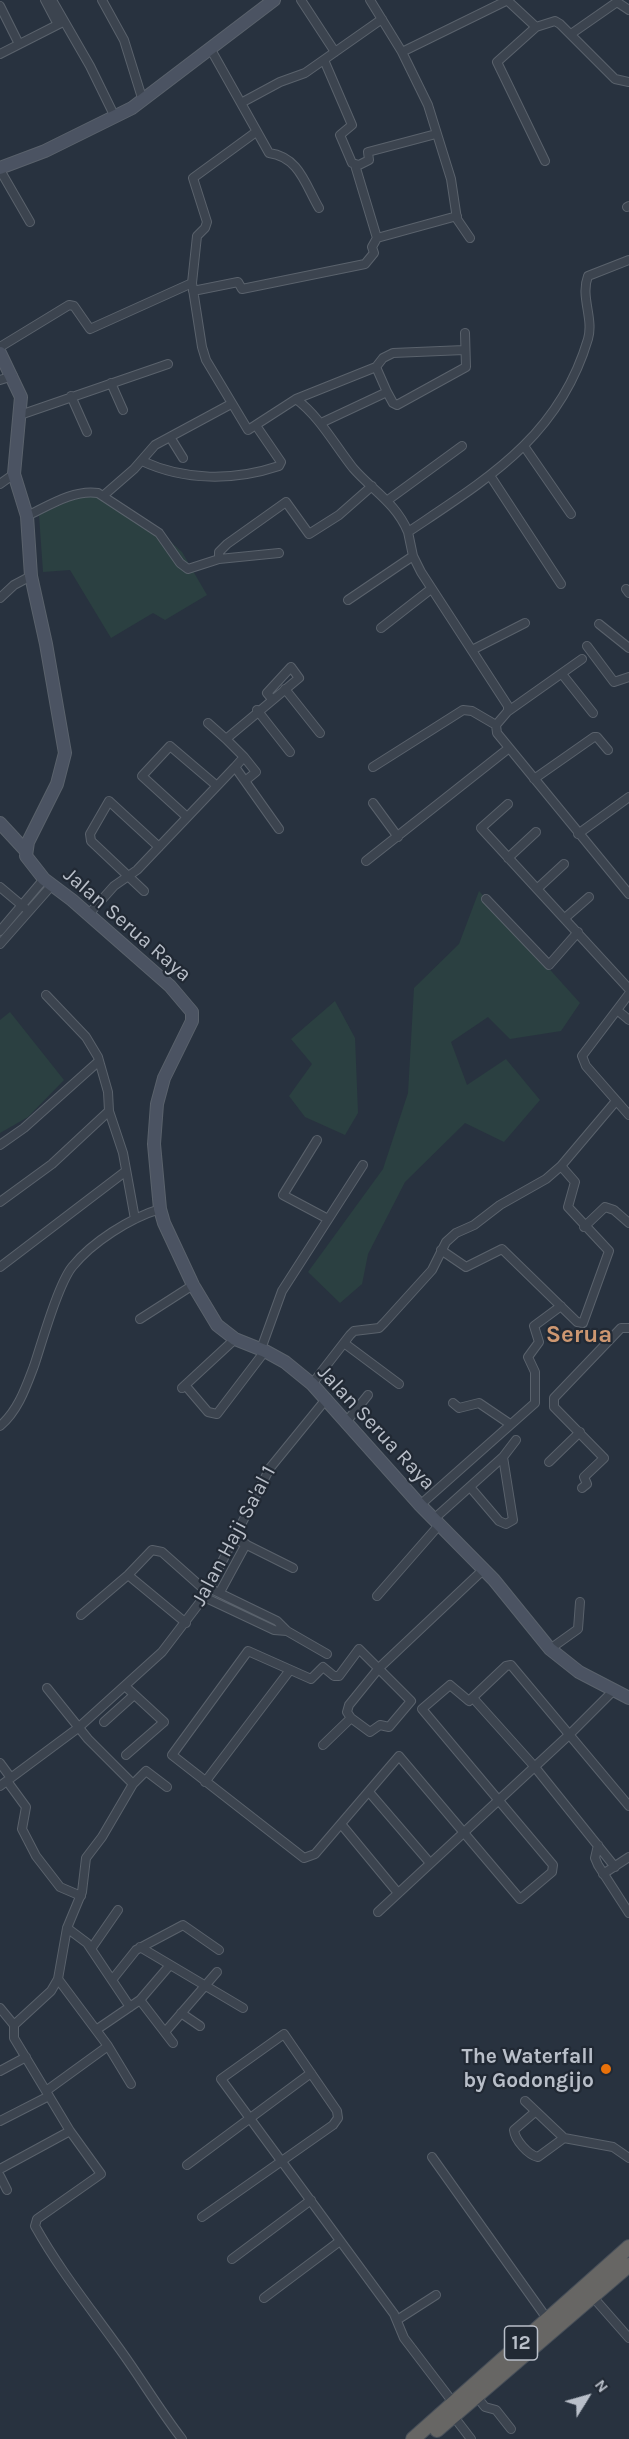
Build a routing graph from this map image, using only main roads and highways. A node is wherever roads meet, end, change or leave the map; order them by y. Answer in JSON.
{"nodes":[{"id":1,"x":274,"y":0,"type":"edge"},
{"id":2,"x":0,"y":169,"type":"edge"},
{"id":3,"x":1,"y":357,"type":"edge"},
{"id":4,"x":0,"y":823,"type":"edge"},
{"id":5,"x":26,"y":850,"type":"junction"},
{"id":6,"x":629,"y":1698,"type":"edge"},
{"id":7,"x":629,"y":2247,"type":"edge"},
{"id":8,"x":629,"y":2265,"type":"edge"},
{"id":9,"x":454,"y":2410,"type":"junction"},
{"id":10,"x":413,"y":2439,"type":"edge"},
{"id":11,"x":427,"y":2439,"type":"edge"}],
"edges":[{"from":1,"to":2,"type":"main road"},
{"from":3,"to":5,"type":"main road"},
{"from":4,"to":5,"type":"main road","name":"Jalan Serua Raya"},
{"from":5,"to":6,"type":"main road","name":"Jalan Serua Raya"},
{"from":7,"to":9,"type":"highway","number":"12"},
{"from":8,"to":9,"type":"highway","number":"12"},
{"from":9,"to":10,"type":"highway","number":"12"},
{"from":9,"to":11,"type":"highway","number":"12"}]}
